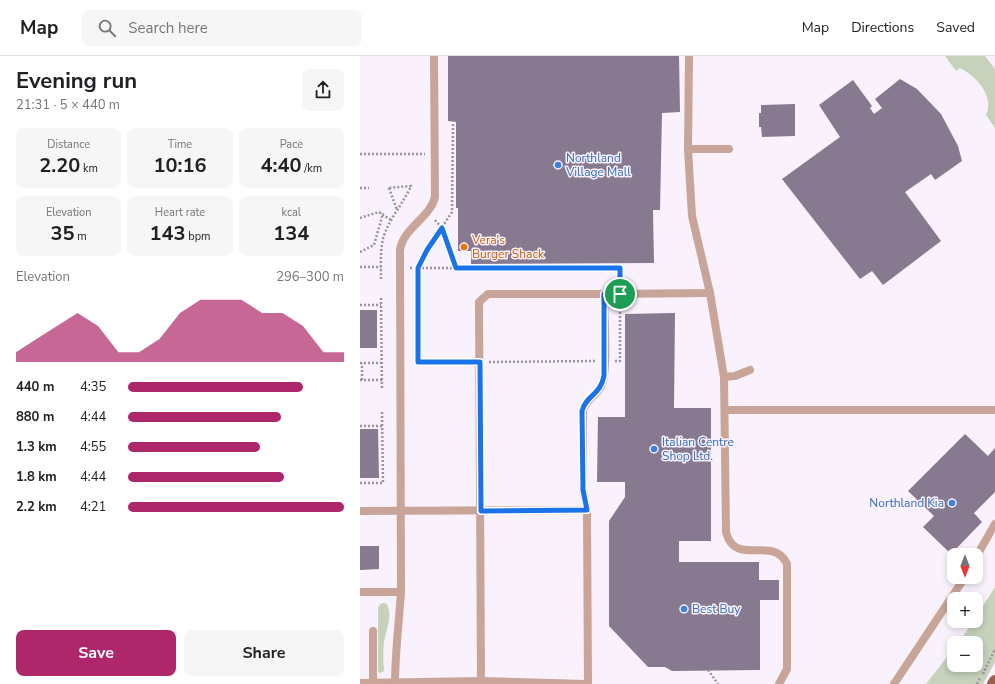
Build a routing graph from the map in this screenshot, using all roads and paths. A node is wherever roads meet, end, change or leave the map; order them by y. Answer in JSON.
{"nodes":[{"id":1,"x":434,"y":56,"type":"edge"},
{"id":2,"x":689,"y":56,"type":"edge"},
{"id":3,"x":453,"y":124,"type":"dead end"},
{"id":4,"x":688,"y":149,"type":"junction"},
{"id":5,"x":729,"y":149,"type":"dead end"},
{"id":6,"x":360,"y":154,"type":"edge"},
{"id":7,"x":425,"y":154,"type":"dead end"},
{"id":8,"x":360,"y":188,"type":"edge"},
{"id":9,"x":369,"y":188,"type":"dead end"},
{"id":10,"x":398,"y":210,"type":"junction"},
{"id":11,"x":428,"y":212,"type":"junction"},
{"id":12,"x":382,"y":213,"type":"junction"},
{"id":13,"x":360,"y":218,"type":"edge"},
{"id":14,"x":391,"y":220,"type":"junction"},
{"id":15,"x":442,"y":228,"type":"junction"},
{"id":16,"x":360,"y":252,"type":"edge"},
{"id":17,"x":360,"y":266,"type":"edge"},
{"id":18,"x":381,"y":266,"type":"junction"},
{"id":19,"x":408,"y":268,"type":"dead end"},
{"id":20,"x":418,"y":268,"type":"junction"},
{"id":21,"x":456,"y":268,"type":"junction"},
{"id":22,"x":381,"y":279,"type":"dead end"},
{"id":23,"x":710,"y":293,"type":"junction"},
{"id":24,"x":604,"y":294,"type":"junction"},
{"id":25,"x":620,"y":294,"type":"junction"},
{"id":26,"x":381,"y":298,"type":"dead end"},
{"id":27,"x":360,"y":305,"type":"edge"},
{"id":28,"x":381,"y":305,"type":"junction"},
{"id":29,"x":604,"y":361,"type":"junction"},
{"id":30,"x":381,"y":362,"type":"junction"},
{"id":31,"x":480,"y":362,"type":"junction"},
{"id":32,"x":361,"y":363,"type":"edge"},
{"id":33,"x":750,"y":370,"type":"dead end"},
{"id":34,"x":724,"y":377,"type":"junction"},
{"id":35,"x":361,"y":380,"type":"edge"},
{"id":36,"x":382,"y":380,"type":"junction"},
{"id":37,"x":382,"y":389,"type":"dead end"},
{"id":38,"x":725,"y":410,"type":"junction"},
{"id":39,"x":995,"y":410,"type":"edge"},
{"id":40,"x":382,"y":412,"type":"dead end"},
{"id":41,"x":360,"y":426,"type":"edge"},
{"id":42,"x":382,"y":426,"type":"junction"},
{"id":43,"x":360,"y":483,"type":"edge"},
{"id":44,"x":587,"y":510,"type":"junction"},
{"id":45,"x":360,"y":511,"type":"edge"},
{"id":46,"x":481,"y":511,"type":"junction"},
{"id":47,"x":401,"y":512,"type":"junction"},
{"id":48,"x":995,"y":524,"type":"edge"},
{"id":49,"x":981,"y":548,"type":"edge"},
{"id":50,"x":960,"y":584,"type":"edge"},
{"id":51,"x":360,"y":592,"type":"edge"},
{"id":52,"x":401,"y":592,"type":"junction"},
{"id":53,"x":373,"y":631,"type":"dead end"},
{"id":54,"x":995,"y":650,"type":"edge"},
{"id":55,"x":708,"y":670,"type":"dead end"},
{"id":56,"x":481,"y":681,"type":"junction"},
{"id":57,"x":995,"y":681,"type":"edge"},
{"id":58,"x":360,"y":683,"type":"edge"},
{"id":59,"x":373,"y":683,"type":"junction"},
{"id":60,"x":395,"y":684,"type":"edge"},
{"id":61,"x":585,"y":684,"type":"edge"},
{"id":62,"x":588,"y":684,"type":"edge"},
{"id":63,"x":718,"y":684,"type":"edge"},
{"id":64,"x":779,"y":684,"type":"edge"},
{"id":65,"x":894,"y":684,"type":"edge"},
{"id":66,"x":977,"y":684,"type":"edge"},
{"id":67,"x":993,"y":684,"type":"edge"}],
"edges":[{"from":1,"to":11,"type":"lane"},
{"from":2,"to":4,"type":"lane"},
{"from":3,"to":15,"type":"path"},
{"from":4,"to":5,"type":"lane"},
{"from":4,"to":23,"type":"lane"},
{"from":6,"to":7,"type":"path"},
{"from":8,"to":9,"type":"path"},
{"from":10,"to":10,"type":"path"},
{"from":10,"to":14,"type":"path"},
{"from":11,"to":15,"type":"path"},
{"from":11,"to":47,"type":"lane"},
{"from":12,"to":13,"type":"path"},
{"from":12,"to":14,"type":"path"},
{"from":12,"to":16,"type":"path"},
{"from":14,"to":18,"type":"path"},
{"from":15,"to":20,"type":"path"},
{"from":15,"to":21,"type":"path"},
{"from":17,"to":18,"type":"path"},
{"from":18,"to":22,"type":"path"},
{"from":19,"to":20,"type":"path"},
{"from":20,"to":21,"type":"path"},
{"from":20,"to":31,"type":"path"},
{"from":21,"to":25,"type":"path"},
{"from":23,"to":25,"type":"lane"},
{"from":23,"to":34,"type":"lane"},
{"from":24,"to":25,"type":"lane"},
{"from":24,"to":29,"type":"lane"},
{"from":24,"to":31,"type":"lane"},
{"from":25,"to":29,"type":"path"},
{"from":26,"to":28,"type":"path"},
{"from":27,"to":28,"type":"path"},
{"from":28,"to":30,"type":"path"},
{"from":29,"to":31,"type":"path"},
{"from":29,"to":44,"type":"lane"},
{"from":30,"to":32,"type":"path"},
{"from":30,"to":36,"type":"path"},
{"from":31,"to":46,"type":"lane"},
{"from":32,"to":35,"type":"path"},
{"from":33,"to":34,"type":"lane"},
{"from":34,"to":38,"type":"lane"},
{"from":35,"to":36,"type":"path"},
{"from":36,"to":37,"type":"path"},
{"from":38,"to":39,"type":"lane"},
{"from":38,"to":64,"type":"lane"},
{"from":40,"to":42,"type":"path"},
{"from":41,"to":42,"type":"path"},
{"from":42,"to":43,"type":"path"},
{"from":44,"to":46,"type":"lane"},
{"from":44,"to":62,"type":"lane"},
{"from":45,"to":47,"type":"lane"},
{"from":46,"to":47,"type":"lane"},
{"from":46,"to":56,"type":"lane"},
{"from":47,"to":52,"type":"lane"},
{"from":48,"to":49,"type":"lane"},
{"from":50,"to":65,"type":"lane"},
{"from":51,"to":52,"type":"lane"},
{"from":52,"to":60,"type":"lane"},
{"from":53,"to":59,"type":"lane"},
{"from":54,"to":66,"type":"path"},
{"from":55,"to":63,"type":"path"},
{"from":56,"to":60,"type":"lane"},
{"from":56,"to":61,"type":"lane"},
{"from":57,"to":67,"type":"main road"},
{"from":58,"to":59,"type":"lane"},
{"from":59,"to":60,"type":"lane"}]}
